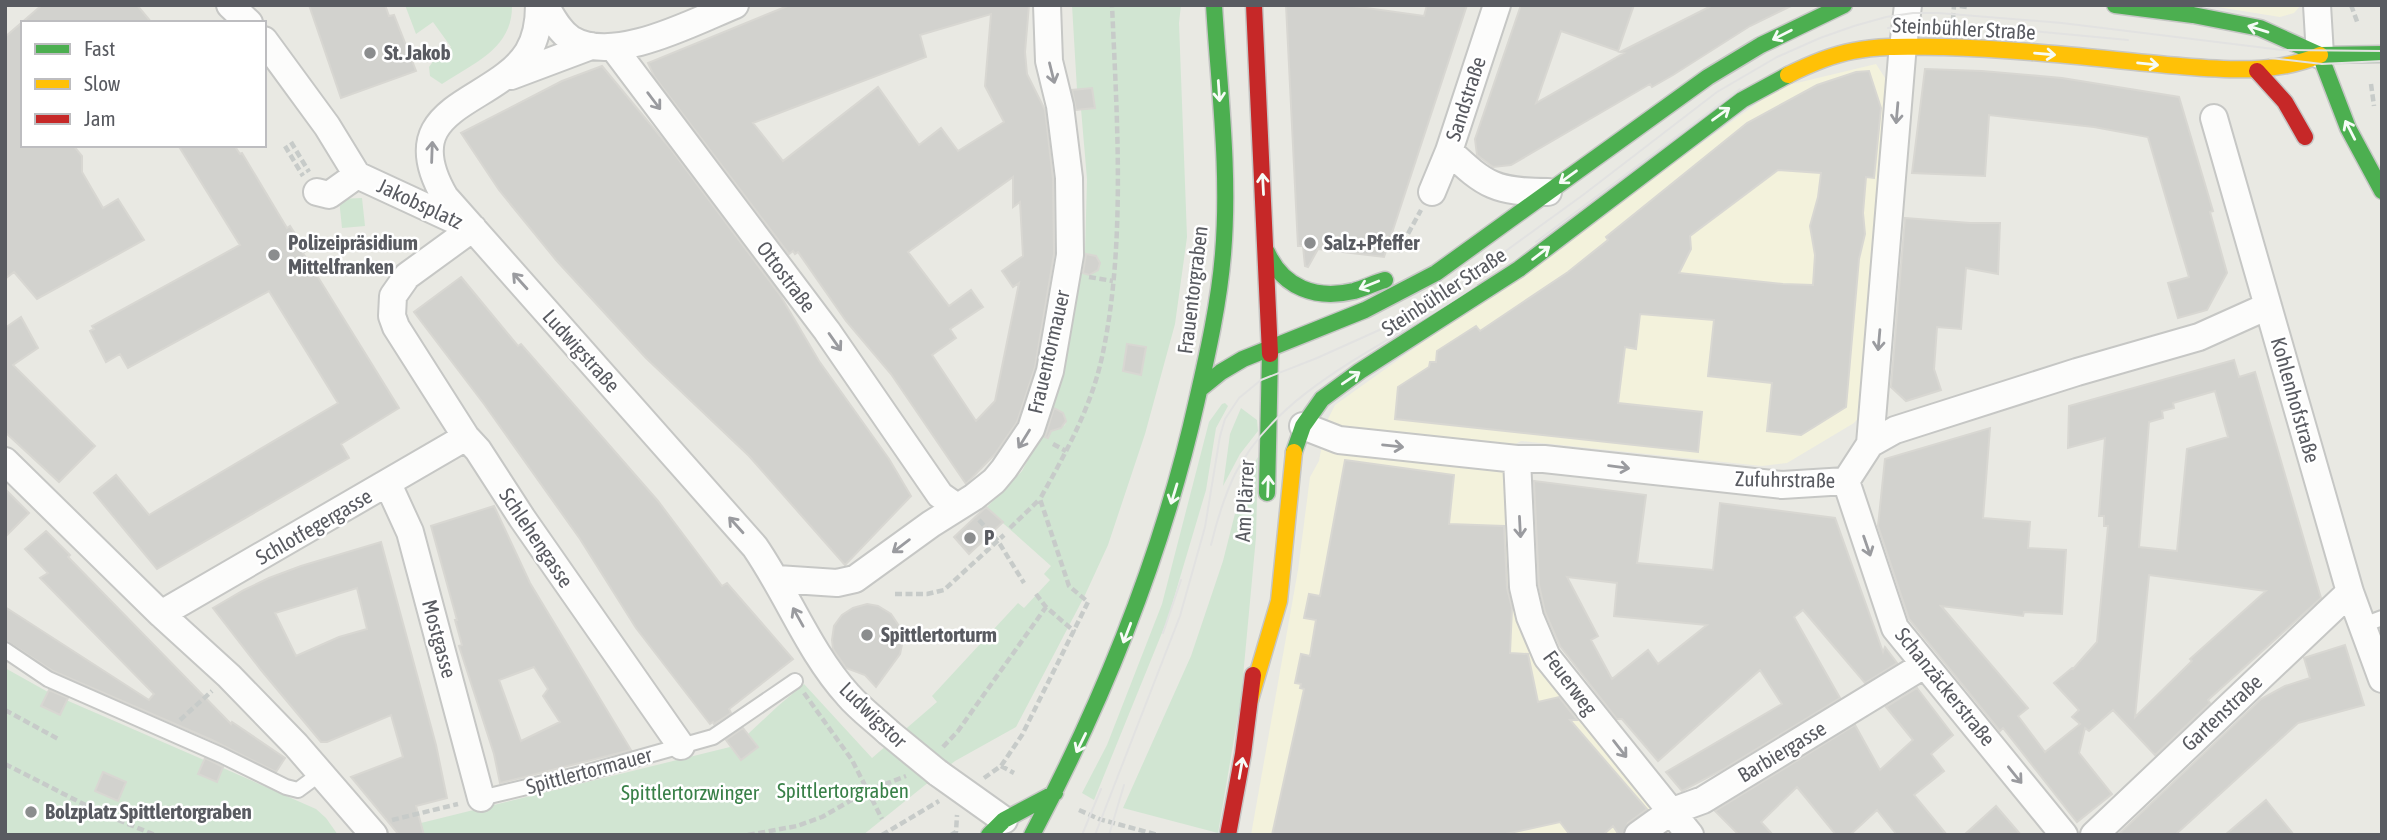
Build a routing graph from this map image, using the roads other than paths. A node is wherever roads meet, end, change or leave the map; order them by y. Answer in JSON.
{"nodes":[{"id":1,"x":230,"y":5,"type":"edge"},
{"id":2,"x":542,"y":5,"type":"edge"},
{"id":3,"x":735,"y":5,"type":"edge"},
{"id":4,"x":1047,"y":5,"type":"edge"},
{"id":5,"x":1214,"y":5,"type":"edge"},
{"id":6,"x":1254,"y":5,"type":"edge"},
{"id":7,"x":1497,"y":5,"type":"edge"},
{"id":8,"x":1844,"y":5,"type":"edge"},
{"id":9,"x":1908,"y":5,"type":"edge"},
{"id":10,"x":2115,"y":5,"type":"edge"},
{"id":11,"x":2317,"y":5,"type":"edge"},
{"id":12,"x":247,"y":21,"type":"edge"},
{"id":13,"x":266,"y":43,"type":"edge"},
{"id":14,"x":1903,"y":45,"type":"junction"},
{"id":15,"x":602,"y":46,"type":"junction"},
{"id":16,"x":2382,"y":54,"type":"edge"},
{"id":17,"x":2320,"y":55,"type":"junction"},
{"id":18,"x":2257,"y":71,"type":"junction"},
{"id":19,"x":501,"y":80,"type":"junction"},
{"id":20,"x":2214,"y":118,"type":"dead end"},
{"id":21,"x":2305,"y":137,"type":"dead end"},
{"id":22,"x":1449,"y":151,"type":"junction"},
{"id":23,"x":357,"y":175,"type":"junction"},
{"id":24,"x":313,"y":186,"type":"road end"},
{"id":25,"x":1432,"y":191,"type":"road end"},
{"id":26,"x":2382,"y":191,"type":"edge"},
{"id":27,"x":1548,"y":192,"type":"junction"},
{"id":28,"x":473,"y":228,"type":"junction"},
{"id":29,"x":1267,"y":252,"type":"junction"},
{"id":30,"x":1436,"y":272,"type":"junction"},
{"id":31,"x":2268,"y":306,"type":"junction"},
{"id":32,"x":1214,"y":317,"type":"junction"},
{"id":33,"x":396,"y":327,"type":"joint"},
{"id":34,"x":1270,"y":348,"type":"junction"},
{"id":35,"x":1228,"y":353,"type":"junction"},
{"id":36,"x":1244,"y":380,"type":"dead end"},
{"id":37,"x":1200,"y":389,"type":"junction"},
{"id":38,"x":1256,"y":392,"type":"dead end"},
{"id":39,"x":1287,"y":415,"type":"junction"},
{"id":40,"x":466,"y":437,"type":"junction"},
{"id":41,"x":1870,"y":444,"type":"junction"},
{"id":42,"x":1517,"y":459,"type":"junction"},
{"id":43,"x":5,"y":461,"type":"edge"},
{"id":44,"x":1846,"y":481,"type":"junction"},
{"id":45,"x":388,"y":484,"type":"junction"},
{"id":46,"x":957,"y":507,"type":"junction"},
{"id":47,"x":1266,"y":510,"type":"dead end"},
{"id":48,"x":777,"y":579,"type":"junction"},
{"id":49,"x":2350,"y":592,"type":"junction"},
{"id":50,"x":1260,"y":606,"type":"dead end"},
{"id":51,"x":161,"y":614,"type":"junction"},
{"id":52,"x":2372,"y":622,"type":"edge"},
{"id":53,"x":5,"y":650,"type":"edge"},
{"id":54,"x":1924,"y":664,"type":"junction"},
{"id":55,"x":2382,"y":680,"type":"edge"},
{"id":56,"x":796,"y":681,"type":"road end"},
{"id":57,"x":1250,"y":700,"type":"junction"},
{"id":58,"x":681,"y":746,"type":"junction"},
{"id":59,"x":321,"y":773,"type":"junction"},
{"id":60,"x":1055,"y":793,"type":"junction"},
{"id":61,"x":481,"y":798,"type":"joint"},
{"id":62,"x":1670,"y":812,"type":"junction"},
{"id":63,"x":1055,"y":824,"type":"dead end"},
{"id":64,"x":997,"y":827,"type":"edge"},
{"id":65,"x":371,"y":831,"type":"edge"},
{"id":66,"x":1032,"y":835,"type":"edge"},
{"id":67,"x":1228,"y":835,"type":"edge"},
{"id":68,"x":1638,"y":835,"type":"edge"},
{"id":69,"x":1690,"y":835,"type":"edge"},
{"id":70,"x":2064,"y":835,"type":"edge"},
{"id":71,"x":2094,"y":835,"type":"edge"}],
"edges":[{"from":1,"to":12,"type":"street"},
{"from":2,"to":15,"type":"street"},
{"from":2,"to":19,"type":"street"},
{"from":3,"to":15,"type":"street"},
{"from":4,"to":46,"type":"street","name":"Frauentormauer","one_way":true},
{"from":5,"to":32,"type":"main road","name":"Frauentorgraben","one_way":true},
{"from":29,"to":6,"type":"main road","one_way":true},
{"from":7,"to":22,"type":"street","name":"Sandstraße"},
{"from":8,"to":27,"type":"main road","name":"Steinbühler Straße","one_way":true},
{"from":9,"to":14,"type":"street"},
{"from":17,"to":10,"type":"main road","one_way":true},
{"from":11,"to":17,"type":"street"},
{"from":13,"to":23,"type":"street","name":"Jakobsplatz"},
{"from":14,"to":18,"type":"main road","name":"Steinbühler Straße","one_way":true},
{"from":39,"to":14,"type":"main road","name":"Steinbühler Straße","one_way":true},
{"from":14,"to":41,"type":"street","one_way":true},
{"from":15,"to":19,"type":"street"},
{"from":15,"to":46,"type":"street","name":"Ottostraße","one_way":true},
{"from":16,"to":17,"type":"main road"},
{"from":17,"to":18,"type":"main road","name":"Steinbühler Straße"},
{"from":26,"to":17,"type":"main road","one_way":true},
{"from":18,"to":21,"type":"main road"},
{"from":28,"to":19,"type":"street","name":"Ludwigstraße","one_way":true},
{"from":20,"to":31,"type":"street","name":"Kohlenhofstraße"},
{"from":22,"to":25,"type":"street","name":"Sandstraße"},
{"from":22,"to":27,"type":"street"},
{"from":23,"to":24,"type":"street","name":"Jakobsplatz"},
{"from":23,"to":28,"type":"street","name":"Jakobsplatz"},
{"from":27,"to":30,"type":"main road","name":"Steinbühler Straße"},
{"from":28,"to":33,"type":"street","name":"Jakobsplatz"},
{"from":48,"to":28,"type":"street","name":"Ludwigstraße","one_way":true},
{"from":30,"to":29,"type":"main road","name":"Steinbühler Straße","one_way":true},
{"from":29,"to":34,"type":"main road","name":"Am Plärrer"},
{"from":30,"to":34,"type":"main road","name":"Steinbühler Straße"},
{"from":31,"to":41,"type":"street","name":"Zufuhrstraße"},
{"from":31,"to":49,"type":"street","name":"Kohlenhofstraße"},
{"from":32,"to":35,"type":"main road"},
{"from":32,"to":37,"type":"main road","name":"Frauentorgraben"},
{"from":33,"to":40,"type":"street","name":"Schlehengasse"},
{"from":34,"to":35,"type":"main road","name":"Steinbühler Straße"},
{"from":34,"to":39,"type":"main road","name":"Am Plärrer"},
{"from":35,"to":36,"type":"main road"},
{"from":35,"to":37,"type":"main road","name":"Steinbühler Straße"},
{"from":37,"to":60,"type":"main road","name":"Frauentorgraben","one_way":true},
{"from":38,"to":39,"type":"main road"},
{"from":39,"to":42,"type":"street","name":"Zufuhrstraße","one_way":true},
{"from":47,"to":39,"type":"main road","name":"Am Plärrer","one_way":true},
{"from":39,"to":57,"type":"main road","name":"Am Plärrer"},
{"from":40,"to":45,"type":"street","name":"Schlotfegergasse"},
{"from":40,"to":58,"type":"street","name":"Schlehengasse"},
{"from":41,"to":44,"type":"street","name":"Zufuhrstraße"},
{"from":42,"to":44,"type":"street","name":"Zufuhrstraße","one_way":true},
{"from":42,"to":62,"type":"street","name":"Feuerweg","one_way":true},
{"from":43,"to":51,"type":"street"},
{"from":44,"to":54,"type":"street","name":"Schanzäckerstraße","one_way":true},
{"from":45,"to":51,"type":"street","name":"Schlotfegergasse"},
{"from":45,"to":61,"type":"street","name":"Mostgasse"},
{"from":46,"to":48,"type":"street","name":"Frauentormauer","one_way":true},
{"from":64,"to":48,"type":"street","name":"Ludwigstor","one_way":true,"bridge":true},
{"from":49,"to":52,"type":"street","name":"Kohlenhofstraße"},
{"from":49,"to":71,"type":"street","name":"Gartenstraße"},
{"from":50,"to":57,"type":"main road","name":"Am Plärrer"},
{"from":51,"to":59,"type":"street"},
{"from":52,"to":55,"type":"street","name":"Kohlenhofstraße"},
{"from":53,"to":59,"type":"lane"},
{"from":54,"to":62,"type":"street","name":"Barbiergasse"},
{"from":54,"to":70,"type":"street","name":"Schanzäckerstraße","one_way":true},
{"from":56,"to":58,"type":"lane","name":"Spittlertormauer"},
{"from":67,"to":57,"type":"main road","name":"Am Plärrer","one_way":true},
{"from":58,"to":61,"type":"lane","name":"Spittlertormauer"},
{"from":59,"to":65,"type":"street"},
{"from":60,"to":63,"type":"lane"},
{"from":60,"to":64,"type":"main road"},
{"from":60,"to":66,"type":"main road"},
{"from":62,"to":68,"type":"street","name":"Barbiergasse"},
{"from":62,"to":69,"type":"street","name":"Feuerweg"},
{"from":64,"to":66,"type":"main road"}]}
